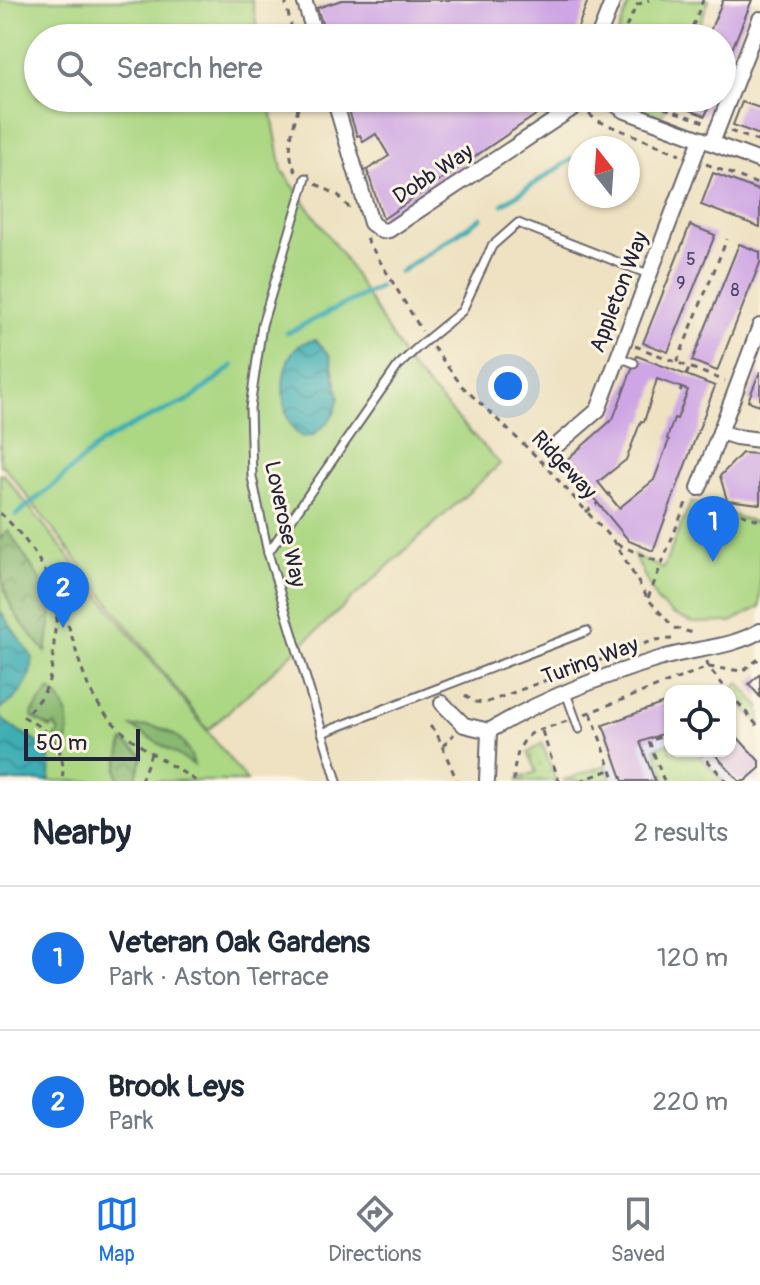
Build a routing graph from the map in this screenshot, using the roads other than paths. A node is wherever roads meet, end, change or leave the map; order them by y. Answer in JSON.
{"nodes":[{"id":1,"x":304,"y":0,"type":"edge"},
{"id":2,"x":613,"y":0,"type":"edge"},
{"id":3,"x":760,"y":19,"type":"edge"},
{"id":4,"x":312,"y":24,"type":"edge"},
{"id":5,"x":604,"y":24,"type":"edge"},
{"id":6,"x":736,"y":73,"type":"edge"},
{"id":7,"x":338,"y":112,"type":"edge"},
{"id":8,"x":567,"y":112,"type":"edge"},
{"id":9,"x":628,"y":112,"type":"edge"},
{"id":10,"x":719,"y":112,"type":"edge"},
{"id":11,"x":706,"y":141,"type":"junction"},
{"id":12,"x":760,"y":161,"type":"edge"},
{"id":13,"x":306,"y":178,"type":"road end"},
{"id":14,"x":643,"y":272,"type":"dead end"},
{"id":15,"x":760,"y":326,"type":"edge"},
{"id":16,"x":619,"y":357,"type":"junction"},
{"id":17,"x":634,"y":363,"type":"dead end"},
{"id":18,"x":720,"y":432,"type":"junction"},
{"id":19,"x":760,"y":440,"type":"edge"},
{"id":20,"x":556,"y":446,"type":"dead end"},
{"id":21,"x":700,"y":495,"type":"road end"},
{"id":22,"x":268,"y":553,"type":"junction"},
{"id":23,"x":587,"y":631,"type":"dead end"},
{"id":24,"x":760,"y":631,"type":"edge"},
{"id":25,"x":566,"y":693,"type":"junction"},
{"id":26,"x":442,"y":703,"type":"dead end"},
{"id":27,"x":579,"y":729,"type":"dead end"},
{"id":28,"x":489,"y":731,"type":"junction"},
{"id":29,"x":322,"y":733,"type":"junction"},
{"id":30,"x":337,"y":781,"type":"edge"},
{"id":31,"x":487,"y":781,"type":"edge"}],
"edges":[{"from":1,"to":4,"type":"street"},
{"from":2,"to":5,"type":"street"},
{"from":3,"to":6,"type":"street","name":"Appleton Way"},
{"from":7,"to":8,"type":"street","name":"Dobb Way"},
{"from":9,"to":11,"type":"street"},
{"from":10,"to":11,"type":"street","name":"Appleton Way"},
{"from":11,"to":12,"type":"street"},
{"from":11,"to":16,"type":"street","name":"Appleton Way"},
{"from":13,"to":22,"type":"lane","name":"Loverose Way"},
{"from":14,"to":22,"type":"lane"},
{"from":15,"to":18,"type":"street"},
{"from":16,"to":17,"type":"lane"},
{"from":16,"to":20,"type":"street","name":"Appleton Way"},
{"from":18,"to":19,"type":"street"},
{"from":18,"to":21,"type":"street"},
{"from":22,"to":29,"type":"lane","name":"Loverose Way"},
{"from":23,"to":29,"type":"lane"},
{"from":24,"to":25,"type":"street","name":"Turing Way"},
{"from":25,"to":27,"type":"lane"},
{"from":25,"to":28,"type":"street","name":"Turing Way"},
{"from":26,"to":28,"type":"street"},
{"from":28,"to":31,"type":"street"},
{"from":29,"to":30,"type":"lane","name":"Loverose Way"}]}
